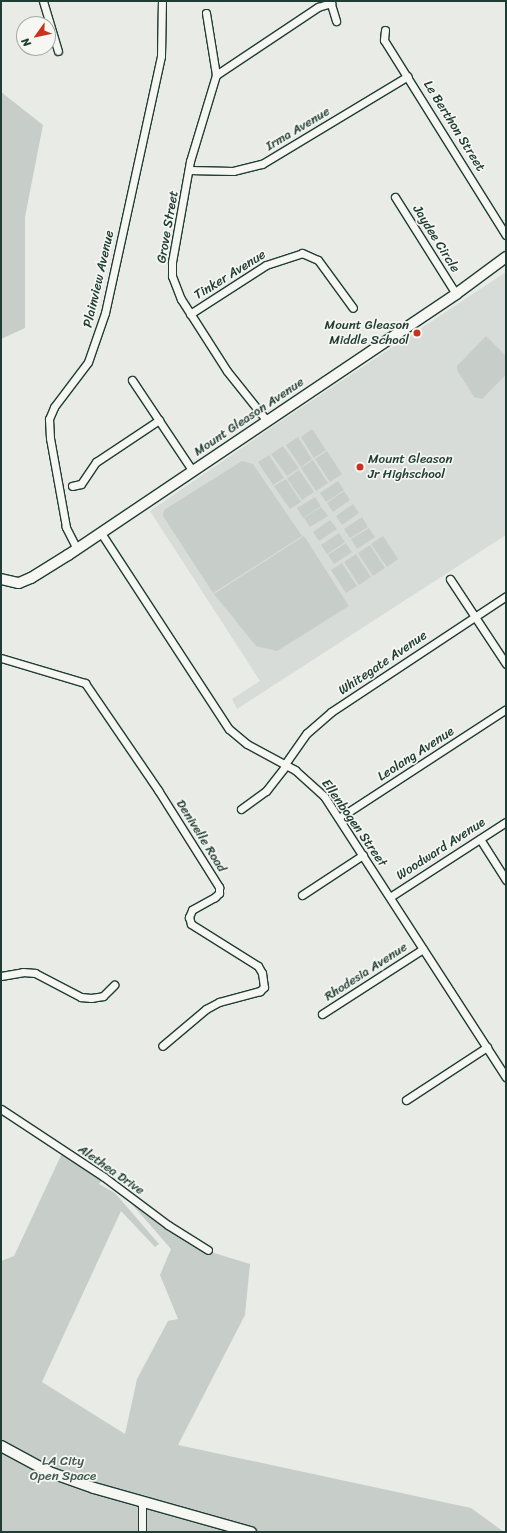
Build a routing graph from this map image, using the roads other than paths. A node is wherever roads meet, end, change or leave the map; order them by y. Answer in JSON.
{"nodes":[{"id":1,"x":42,"y":1,"type":"edge"},
{"id":2,"x":162,"y":1,"type":"edge"},
{"id":3,"x":330,"y":2,"type":"edge"},
{"id":4,"x":206,"y":13,"type":"dead end"},
{"id":5,"x":336,"y":21,"type":"dead end"},
{"id":6,"x":385,"y":30,"type":"dead end"},
{"id":7,"x":58,"y":51,"type":"dead end"},
{"id":8,"x":216,"y":75,"type":"junction"},
{"id":9,"x":408,"y":76,"type":"junction"},
{"id":10,"x":189,"y":170,"type":"junction"},
{"id":11,"x":396,"y":197,"type":"dead end"},
{"id":12,"x":506,"y":234,"type":"edge"},
{"id":13,"x":506,"y":257,"type":"edge"},
{"id":14,"x":456,"y":294,"type":"junction"},
{"id":15,"x":353,"y":308,"type":"dead end"},
{"id":16,"x":190,"y":314,"type":"junction"},
{"id":17,"x":132,"y":380,"type":"dead end"},
{"id":18,"x":158,"y":420,"type":"junction"},
{"id":19,"x":267,"y":420,"type":"junction"},
{"id":20,"x":192,"y":470,"type":"junction"},
{"id":21,"x":72,"y":486,"type":"dead end"},
{"id":22,"x":101,"y":533,"type":"junction"},
{"id":23,"x":77,"y":549,"type":"junction"},
{"id":24,"x":1,"y":578,"type":"edge"},
{"id":25,"x":450,"y":579,"type":"dead end"},
{"id":26,"x":506,"y":596,"type":"edge"},
{"id":27,"x":475,"y":616,"type":"junction"},
{"id":28,"x":1,"y":658,"type":"edge"},
{"id":29,"x":506,"y":664,"type":"edge"},
{"id":30,"x":506,"y":709,"type":"edge"},
{"id":31,"x":286,"y":764,"type":"junction"},
{"id":32,"x":241,"y":809,"type":"dead end"},
{"id":33,"x":339,"y":818,"type":"junction"},
{"id":34,"x":506,"y":822,"type":"edge"},
{"id":35,"x":480,"y":839,"type":"junction"},
{"id":36,"x":363,"y":855,"type":"junction"},
{"id":37,"x":506,"y":880,"type":"edge"},
{"id":38,"x":302,"y":895,"type":"dead end"},
{"id":39,"x":390,"y":897,"type":"junction"},
{"id":40,"x":423,"y":949,"type":"junction"},
{"id":41,"x":1,"y":976,"type":"edge"},
{"id":42,"x":114,"y":985,"type":"dead end"},
{"id":43,"x":322,"y":1014,"type":"dead end"},
{"id":44,"x":162,"y":1046,"type":"dead end"},
{"id":45,"x":487,"y":1047,"type":"junction"},
{"id":46,"x":506,"y":1077,"type":"edge"},
{"id":47,"x":406,"y":1100,"type":"dead end"},
{"id":48,"x":1,"y":1108,"type":"edge"},
{"id":49,"x":208,"y":1250,"type":"dead end"},
{"id":50,"x":1,"y":1446,"type":"edge"},
{"id":51,"x":142,"y":1502,"type":"junction"},
{"id":52,"x":142,"y":1532,"type":"edge"},
{"id":53,"x":251,"y":1532,"type":"edge"}],
"edges":[{"from":1,"to":7,"type":"street"},
{"from":2,"to":23,"type":"street","name":"Plainview Avenue"},
{"from":3,"to":5,"type":"street"},
{"from":3,"to":8,"type":"street"},
{"from":4,"to":8,"type":"street","name":"Grove Street"},
{"from":6,"to":9,"type":"street","name":"Le Berthon Street"},
{"from":8,"to":10,"type":"street","name":"Grove Street"},
{"from":9,"to":10,"type":"street","name":"Irma Avenue"},
{"from":9,"to":12,"type":"street","name":"Le Berthon Street"},
{"from":10,"to":16,"type":"street","name":"Grove Street"},
{"from":11,"to":14,"type":"street","name":"Jaydee Circle"},
{"from":13,"to":14,"type":"street","name":"Mount Gleason Avenue"},
{"from":14,"to":19,"type":"street","name":"Mount Gleason Avenue"},
{"from":15,"to":16,"type":"street","name":"Tinker Avenue"},
{"from":16,"to":19,"type":"street","name":"Grove Street"},
{"from":17,"to":18,"type":"street"},
{"from":18,"to":20,"type":"street"},
{"from":18,"to":21,"type":"street"},
{"from":19,"to":20,"type":"street","name":"Mount Gleason Avenue"},
{"from":20,"to":22,"type":"street","name":"Mount Gleason Avenue"},
{"from":22,"to":23,"type":"street","name":"Mount Gleason Avenue"},
{"from":22,"to":31,"type":"street","name":"Ellenbogen Street"},
{"from":23,"to":24,"type":"street","name":"Mount Gleason Avenue"},
{"from":25,"to":27,"type":"street"},
{"from":26,"to":27,"type":"street","name":"Whitegate Avenue"},
{"from":27,"to":29,"type":"street"},
{"from":27,"to":31,"type":"street","name":"Whitegate Avenue"},
{"from":28,"to":44,"type":"street","name":"Denivelle Road"},
{"from":30,"to":33,"type":"street","name":"Leolang Avenue"},
{"from":31,"to":32,"type":"street","name":"Whitegate Avenue"},
{"from":31,"to":33,"type":"street","name":"Ellenbogen Street"},
{"from":33,"to":36,"type":"street","name":"Ellenbogen Street"},
{"from":34,"to":35,"type":"street","name":"Woodward Avenue"},
{"from":35,"to":37,"type":"street"},
{"from":35,"to":39,"type":"street","name":"Woodward Avenue"},
{"from":36,"to":38,"type":"street"},
{"from":36,"to":39,"type":"street","name":"Ellenbogen Street"},
{"from":39,"to":40,"type":"street","name":"Ellenbogen Street"},
{"from":40,"to":43,"type":"street","name":"Rhodesia Avenue"},
{"from":40,"to":45,"type":"street","name":"Ellenbogen Street"},
{"from":41,"to":42,"type":"street"},
{"from":45,"to":46,"type":"street","name":"Ellenbogen Street"},
{"from":45,"to":47,"type":"street"},
{"from":48,"to":49,"type":"street","name":"Alethea Drive"},
{"from":50,"to":51,"type":"street"},
{"from":51,"to":52,"type":"street"},
{"from":51,"to":53,"type":"street"}]}
